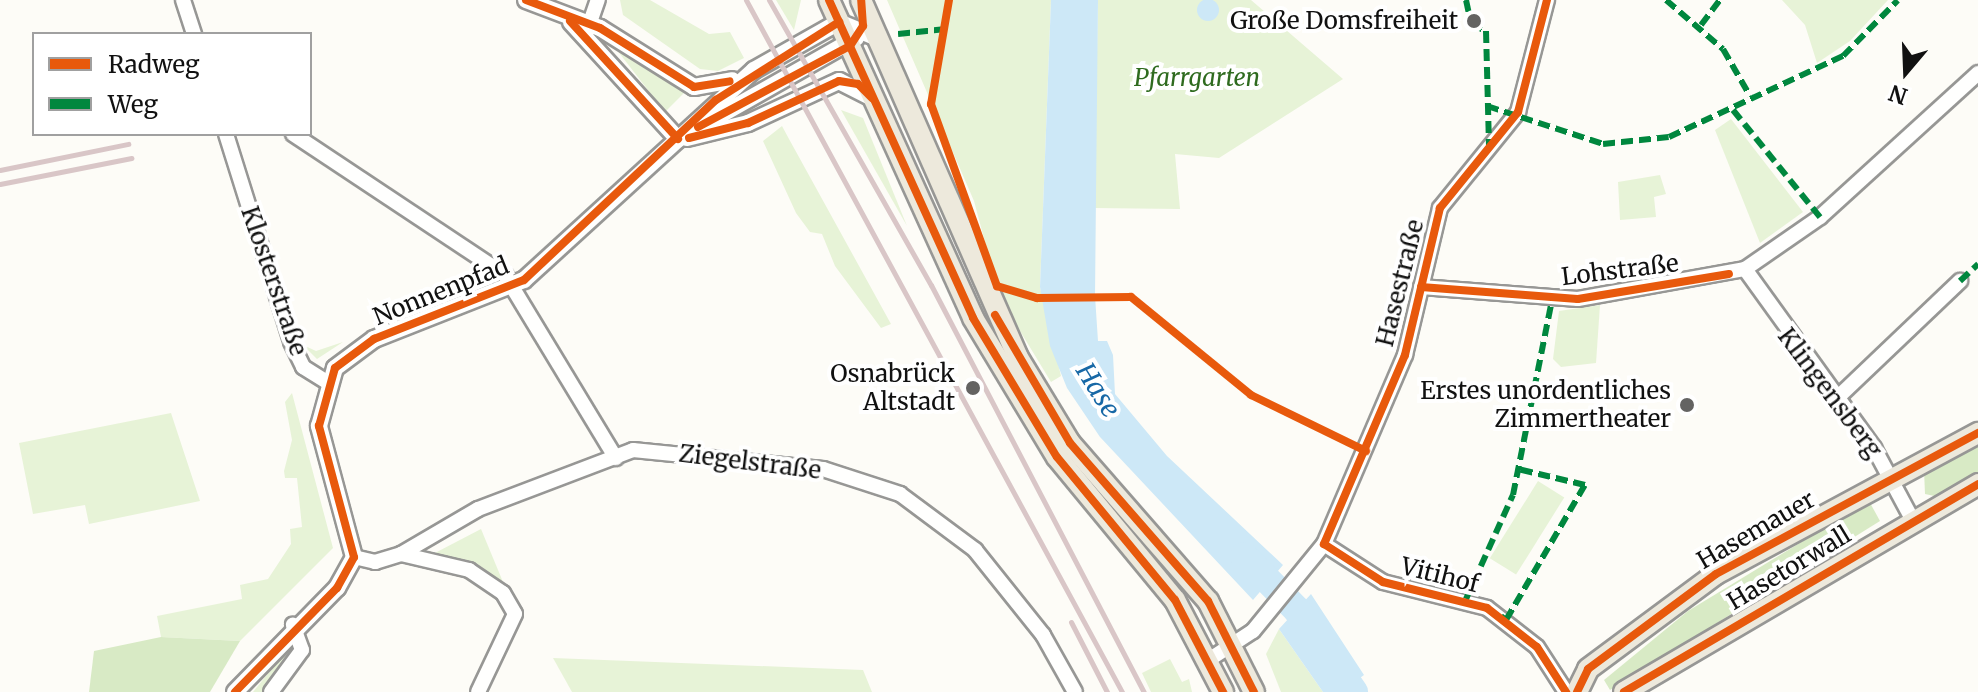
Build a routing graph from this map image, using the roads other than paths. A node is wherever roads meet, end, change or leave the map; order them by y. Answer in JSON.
{"nodes":[{"id":1,"x":183,"y":0,"type":"edge"},
{"id":2,"x":526,"y":0,"type":"edge"},
{"id":3,"x":598,"y":0,"type":"edge"},
{"id":4,"x":829,"y":0,"type":"edge"},
{"id":5,"x":1547,"y":0,"type":"edge"},
{"id":6,"x":867,"y":18,"type":"edge"},
{"id":7,"x":839,"y":22,"type":"junction"},
{"id":8,"x":588,"y":29,"type":"junction"},
{"id":9,"x":193,"y":32,"type":"edge"},
{"id":10,"x":850,"y":46,"type":"junction"},
{"id":11,"x":754,"y":70,"type":"junction"},
{"id":12,"x":1978,"y":73,"type":"edge"},
{"id":13,"x":872,"y":98,"type":"junction"},
{"id":14,"x":227,"y":136,"type":"edge"},
{"id":15,"x":296,"y":136,"type":"edge"},
{"id":16,"x":678,"y":139,"type":"junction"},
{"id":17,"x":1745,"y":269,"type":"junction"},
{"id":18,"x":1960,"y":281,"type":"dead end"},
{"id":19,"x":514,"y":287,"type":"junction"},
{"id":20,"x":1421,"y":287,"type":"junction"},
{"id":21,"x":327,"y":382,"type":"junction"},
{"id":22,"x":1835,"y":400,"type":"junction"},
{"id":23,"x":1978,"y":433,"type":"edge"},
{"id":24,"x":616,"y":458,"type":"junction"},
{"id":25,"x":1892,"y":480,"type":"junction"},
{"id":26,"x":1978,"y":484,"type":"edge"},
{"id":27,"x":1912,"y":519,"type":"junction"},
{"id":28,"x":1324,"y":544,"type":"junction"},
{"id":29,"x":401,"y":554,"type":"junction"},
{"id":30,"x":354,"y":557,"type":"junction"},
{"id":31,"x":293,"y":625,"type":"junction"},
{"id":32,"x":1235,"y":647,"type":"junction"},
{"id":33,"x":1210,"y":659,"type":"junction"},
{"id":34,"x":235,"y":692,"type":"edge"},
{"id":35,"x":271,"y":692,"type":"edge"},
{"id":36,"x":478,"y":692,"type":"edge"},
{"id":37,"x":1075,"y":692,"type":"edge"},
{"id":38,"x":1223,"y":692,"type":"edge"},
{"id":39,"x":1254,"y":692,"type":"edge"},
{"id":40,"x":1566,"y":692,"type":"edge"},
{"id":41,"x":1577,"y":692,"type":"edge"},
{"id":42,"x":1624,"y":692,"type":"edge"}],
"edges":[{"from":1,"to":9,"type":"street"},
{"from":2,"to":8,"type":"street"},
{"from":3,"to":8,"type":"street"},
{"from":4,"to":7,"type":"main road"},
{"from":5,"to":20,"type":"street","name":"Hasestraße"},
{"from":6,"to":7,"type":"street"},
{"from":6,"to":10,"type":"street","name":"Nonnenpfad"},
{"from":6,"to":32,"type":"main road"},
{"from":7,"to":10,"type":"main road"},
{"from":7,"to":11,"type":"street","name":"Nonnenpfad"},
{"from":8,"to":11,"type":"street"},
{"from":8,"to":16,"type":"street"},
{"from":10,"to":13,"type":"main road"},
{"from":10,"to":16,"type":"street","name":"Nonnenpfad"},
{"from":11,"to":16,"type":"street","name":"Nonnenpfad"},
{"from":12,"to":17,"type":"street","name":"Lohstraße"},
{"from":13,"to":16,"type":"street","name":"Nonnenpfad"},
{"from":13,"to":33,"type":"main road"},
{"from":14,"to":21,"type":"street","name":"Klosterstraße"},
{"from":15,"to":19,"type":"street"},
{"from":16,"to":19,"type":"street","name":"Nonnenpfad"},
{"from":17,"to":20,"type":"street","name":"Lohstraße"},
{"from":17,"to":22,"type":"street","name":"Klingensberg"},
{"from":18,"to":22,"type":"street"},
{"from":19,"to":21,"type":"street","name":"Nonnenpfad"},
{"from":19,"to":24,"type":"street"},
{"from":20,"to":28,"type":"street","name":"Hasestraße"},
{"from":21,"to":30,"type":"street","name":"Klosterstraße"},
{"from":22,"to":25,"type":"street","name":"Klingensberg"},
{"from":23,"to":25,"type":"main road","name":"Hasemauer"},
{"from":24,"to":29,"type":"street","name":"Ziegelstraße"},
{"from":24,"to":37,"type":"street","name":"Ziegelstraße"},
{"from":25,"to":27,"type":"street","name":"Klingensberg"},
{"from":25,"to":41,"type":"main road","name":"Hasemauer"},
{"from":26,"to":27,"type":"main road","name":"Hasetorwall"},
{"from":27,"to":42,"type":"main road","name":"Hasetorwall"},
{"from":28,"to":32,"type":"street","name":"Hasestraße"},
{"from":28,"to":40,"type":"street","name":"Vitihof"},
{"from":29,"to":30,"type":"street","name":"Ziegelstraße"},
{"from":29,"to":36,"type":"street"},
{"from":30,"to":31,"type":"street"},
{"from":31,"to":34,"type":"street"},
{"from":31,"to":35,"type":"street"},
{"from":32,"to":33,"type":"street","name":"Hasestraße"},
{"from":32,"to":39,"type":"main road"},
{"from":33,"to":38,"type":"main road"}]}
